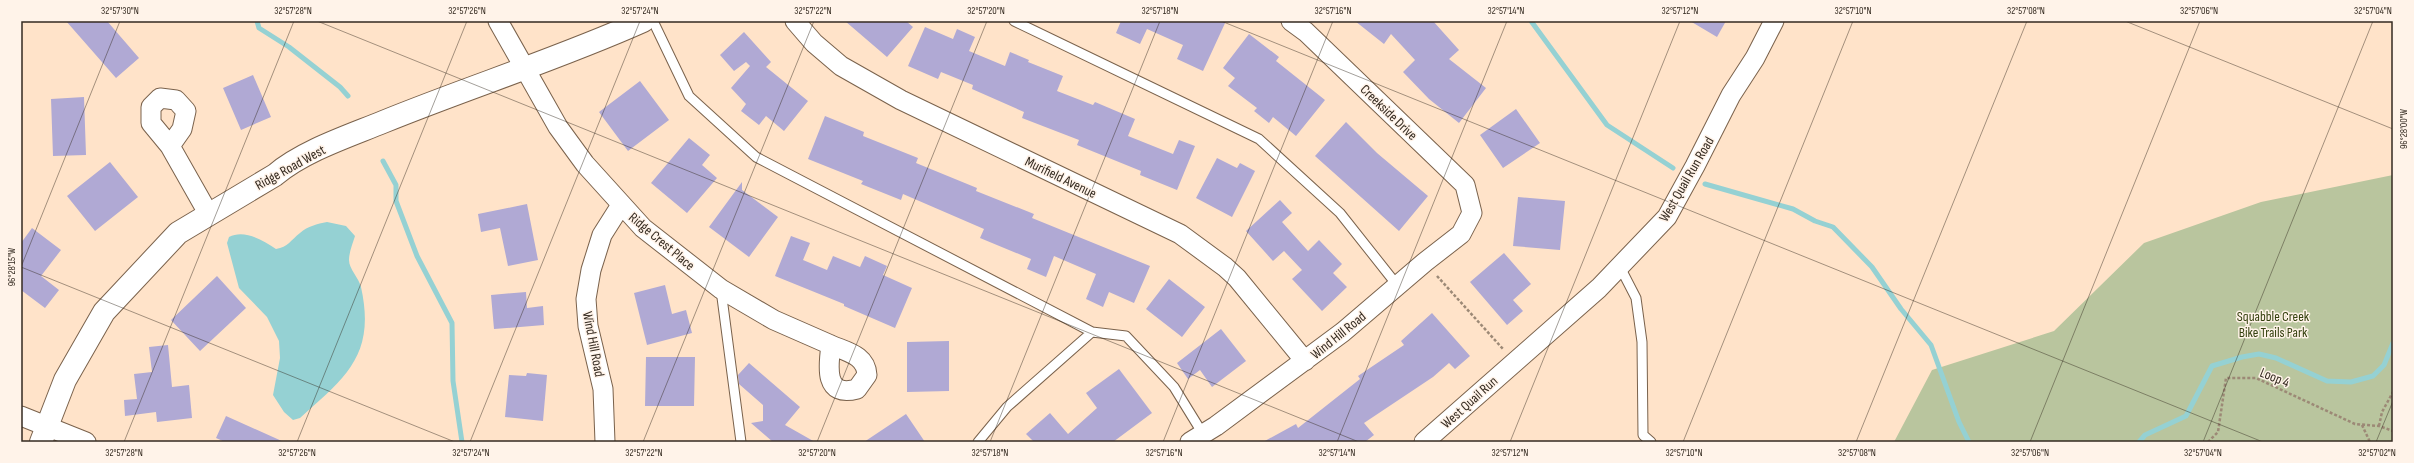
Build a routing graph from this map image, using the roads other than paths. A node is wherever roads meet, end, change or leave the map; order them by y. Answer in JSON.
{"nodes":[{"id":1,"x":498,"y":21,"type":"edge"},
{"id":2,"x":643,"y":21,"type":"edge"},
{"id":3,"x":653,"y":21,"type":"edge"},
{"id":4,"x":795,"y":21,"type":"edge"},
{"id":5,"x":1014,"y":21,"type":"edge"},
{"id":6,"x":1291,"y":21,"type":"edge"},
{"id":7,"x":1774,"y":21,"type":"edge"},
{"id":8,"x":524,"y":68,"type":"junction"},
{"id":9,"x":170,"y":146,"type":"dead end"},
{"id":10,"x":621,"y":205,"type":"junction"},
{"id":11,"x":208,"y":213,"type":"junction"},
{"id":12,"x":1472,"y":213,"type":"joint"},
{"id":13,"x":1620,"y":267,"type":"junction"},
{"id":14,"x":1397,"y":285,"type":"junction"},
{"id":15,"x":721,"y":289,"type":"junction"},
{"id":16,"x":1092,"y":332,"type":"junction"},
{"id":17,"x":831,"y":345,"type":"dead end"},
{"id":18,"x":1305,"y":361,"type":"junction"},
{"id":19,"x":1514,"y":362,"type":"joint"},
{"id":20,"x":21,"y":416,"type":"edge"},
{"id":21,"x":44,"y":434,"type":"edge"},
{"id":22,"x":1197,"y":438,"type":"edge"},
{"id":23,"x":86,"y":442,"type":"edge"},
{"id":24,"x":606,"y":442,"type":"edge"},
{"id":25,"x":740,"y":442,"type":"edge"},
{"id":26,"x":978,"y":442,"type":"edge"},
{"id":27,"x":1424,"y":442,"type":"edge"},
{"id":28,"x":1651,"y":442,"type":"edge"}],
"edges":[{"from":1,"to":8,"type":"street","name":"Ridge Crest Place"},
{"from":2,"to":8,"type":"street","name":"Ridge Road West"},
{"from":3,"to":16,"type":"lane"},
{"from":4,"to":18,"type":"street","name":"Murifield Avenue"},
{"from":5,"to":14,"type":"lane"},
{"from":6,"to":12,"type":"street","name":"Creekside Drive"},
{"from":7,"to":13,"type":"street","name":"West Quail Run Road"},
{"from":8,"to":10,"type":"street","name":"Ridge Crest Place"},
{"from":8,"to":11,"type":"street","name":"Ridge Road West"},
{"from":9,"to":11,"type":"street"},
{"from":10,"to":15,"type":"street","name":"Ridge Crest Place"},
{"from":10,"to":24,"type":"street","name":"Wind Hill Road"},
{"from":11,"to":21,"type":"street","name":"Ridge Road West"},
{"from":12,"to":14,"type":"street","name":"Wind Hill Road"},
{"from":13,"to":19,"type":"street","name":"West Quail Run Road"},
{"from":13,"to":28,"type":"lane"},
{"from":14,"to":18,"type":"street","name":"Wind Hill Road"},
{"from":15,"to":17,"type":"street","name":"Ridge Crest Place"},
{"from":15,"to":25,"type":"lane"},
{"from":16,"to":22,"type":"lane"},
{"from":16,"to":26,"type":"lane"},
{"from":18,"to":22,"type":"street","name":"Wind Hill Road"},
{"from":19,"to":27,"type":"street","name":"West Quail Run"},
{"from":20,"to":21,"type":"street"},
{"from":21,"to":23,"type":"street"}]}
